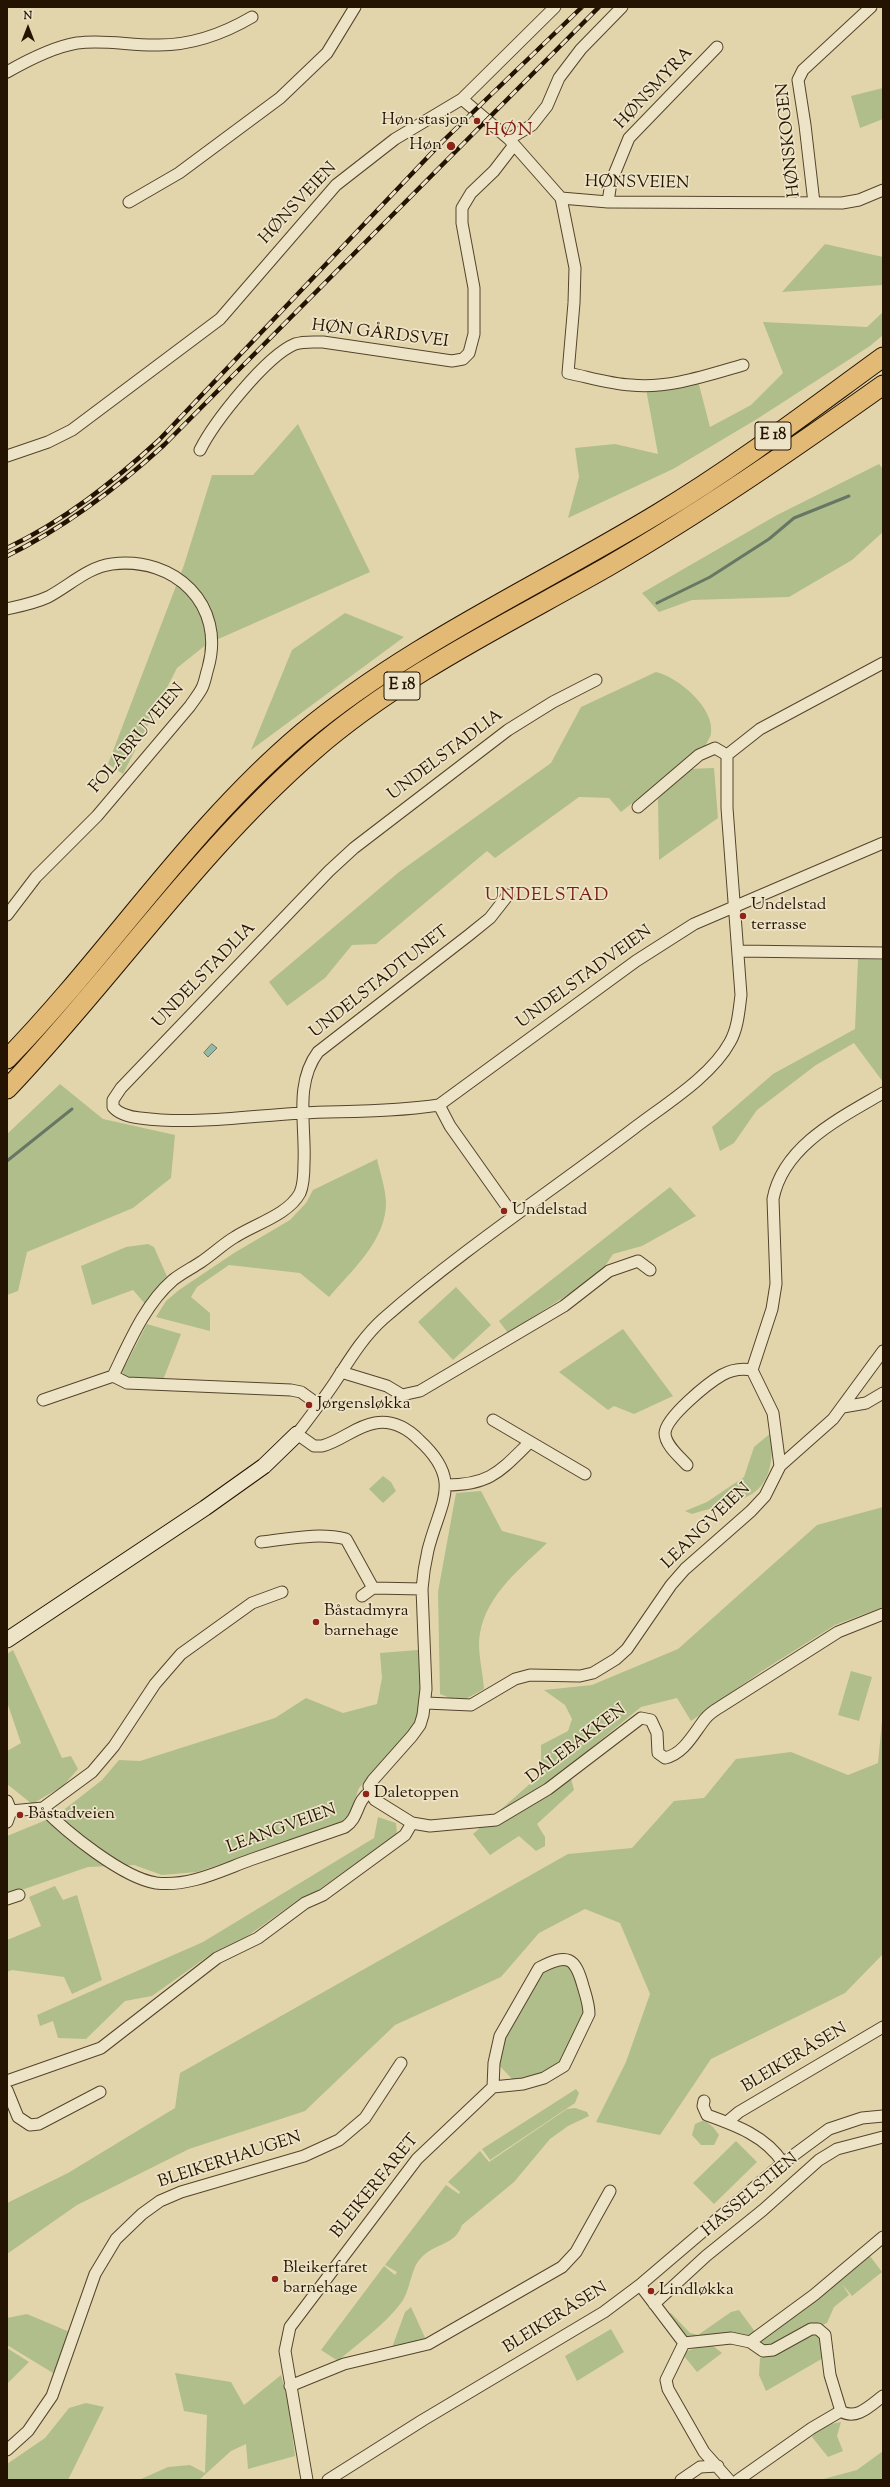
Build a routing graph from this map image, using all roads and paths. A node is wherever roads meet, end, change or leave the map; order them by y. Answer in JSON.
{"nodes":[{"id":1,"x":355,"y":7,"type":"edge"},
{"id":2,"x":555,"y":7,"type":"edge"},
{"id":3,"x":622,"y":7,"type":"edge"},
{"id":4,"x":871,"y":7,"type":"edge"},
{"id":5,"x":252,"y":17,"type":"dead end"},
{"id":6,"x":717,"y":47,"type":"dead end"},
{"id":7,"x":7,"y":72,"type":"edge"},
{"id":8,"x":462,"y":99,"type":"junction"},
{"id":9,"x":512,"y":142,"type":"junction"},
{"id":10,"x":883,"y":190,"type":"edge"},
{"id":11,"x":561,"y":198,"type":"junction"},
{"id":12,"x":129,"y":202,"type":"dead end"},
{"id":13,"x":608,"y":202,"type":"junction"},
{"id":14,"x":814,"y":204,"type":"junction"},
{"id":15,"x":883,"y":357,"type":"edge"},
{"id":16,"x":743,"y":365,"type":"dead end"},
{"id":17,"x":883,"y":386,"type":"edge"},
{"id":18,"x":200,"y":450,"type":"dead end"},
{"id":19,"x":7,"y":456,"type":"edge"},
{"id":20,"x":7,"y":609,"type":"edge"},
{"id":21,"x":883,"y":663,"type":"edge"},
{"id":22,"x":596,"y":680,"type":"dead end"},
{"id":23,"x":727,"y":755,"type":"junction"},
{"id":24,"x":638,"y":807,"type":"dead end"},
{"id":25,"x":883,"y":843,"type":"edge"},
{"id":26,"x":508,"y":895,"type":"dead end"},
{"id":27,"x":735,"y":906,"type":"junction"},
{"id":28,"x":7,"y":915,"type":"edge"},
{"id":29,"x":739,"y":951,"type":"junction"},
{"id":30,"x":883,"y":953,"type":"edge"},
{"id":31,"x":7,"y":1058,"type":"edge"},
{"id":32,"x":7,"y":1089,"type":"edge"},
{"id":33,"x":883,"y":1093,"type":"edge"},
{"id":34,"x":439,"y":1105,"type":"junction"},
{"id":35,"x":303,"y":1113,"type":"junction"},
{"id":36,"x":513,"y":1215,"type":"junction"},
{"id":37,"x":650,"y":1270,"type":"dead end"},
{"id":38,"x":883,"y":1351,"type":"edge"},
{"id":39,"x":752,"y":1370,"type":"junction"},
{"id":40,"x":341,"y":1372,"type":"junction"},
{"id":41,"x":113,"y":1376,"type":"junction"},
{"id":42,"x":883,"y":1393,"type":"edge"},
{"id":43,"x":43,"y":1400,"type":"dead end"},
{"id":44,"x":319,"y":1405,"type":"junction"},
{"id":45,"x":843,"y":1407,"type":"junction"},
{"id":46,"x":493,"y":1420,"type":"dead end"},
{"id":47,"x":297,"y":1434,"type":"junction"},
{"id":48,"x":530,"y":1442,"type":"junction"},
{"id":49,"x":687,"y":1465,"type":"dead end"},
{"id":50,"x":780,"y":1466,"type":"junction"},
{"id":51,"x":585,"y":1474,"type":"dead end"},
{"id":52,"x":446,"y":1485,"type":"junction"},
{"id":53,"x":261,"y":1542,"type":"dead end"},
{"id":54,"x":373,"y":1588,"type":"junction"},
{"id":55,"x":422,"y":1589,"type":"junction"},
{"id":56,"x":282,"y":1592,"type":"dead end"},
{"id":57,"x":362,"y":1596,"type":"dead end"},
{"id":58,"x":883,"y":1614,"type":"edge"},
{"id":59,"x":7,"y":1640,"type":"edge"},
{"id":60,"x":426,"y":1703,"type":"junction"},
{"id":61,"x":370,"y":1792,"type":"junction"},
{"id":62,"x":43,"y":1808,"type":"junction"},
{"id":63,"x":8,"y":1811,"type":"edge"},
{"id":64,"x":412,"y":1823,"type":"junction"},
{"id":65,"x":19,"y":1895,"type":"dead end"},
{"id":66,"x":7,"y":1899,"type":"edge"},
{"id":67,"x":883,"y":2027,"type":"edge"},
{"id":68,"x":402,"y":2063,"type":"dead end"},
{"id":69,"x":7,"y":2081,"type":"edge"},
{"id":70,"x":493,"y":2087,"type":"junction"},
{"id":71,"x":7,"y":2090,"type":"edge"},
{"id":72,"x":100,"y":2092,"type":"dead end"},
{"id":73,"x":704,"y":2101,"type":"dead end"},
{"id":74,"x":883,"y":2116,"type":"edge"},
{"id":75,"x":727,"y":2122,"type":"junction"},
{"id":76,"x":883,"y":2137,"type":"edge"},
{"id":77,"x":783,"y":2163,"type":"junction"},
{"id":78,"x":610,"y":2191,"type":"dead end"},
{"id":79,"x":883,"y":2237,"type":"edge"},
{"id":80,"x":640,"y":2285,"type":"junction"},
{"id":81,"x":654,"y":2304,"type":"junction"},
{"id":82,"x":750,"y":2342,"type":"junction"},
{"id":83,"x":684,"y":2343,"type":"junction"},
{"id":84,"x":290,"y":2386,"type":"junction"},
{"id":85,"x":883,"y":2396,"type":"edge"},
{"id":86,"x":841,"y":2412,"type":"junction"},
{"id":87,"x":7,"y":2450,"type":"edge"},
{"id":88,"x":704,"y":2452,"type":"junction"},
{"id":89,"x":718,"y":2466,"type":"junction"},
{"id":90,"x":700,"y":2467,"type":"junction"},
{"id":91,"x":307,"y":2480,"type":"edge"},
{"id":92,"x":328,"y":2480,"type":"edge"},
{"id":93,"x":681,"y":2480,"type":"edge"},
{"id":94,"x":729,"y":2480,"type":"edge"},
{"id":95,"x":738,"y":2480,"type":"edge"}],
"edges":[{"from":1,"to":12,"type":"street"},
{"from":2,"to":8,"type":"street"},
{"from":3,"to":9,"type":"street","name":"HØN GÅRDSVEI"},
{"from":4,"to":14,"type":"street","name":"HØNSKOGEN"},
{"from":5,"to":7,"type":"street"},
{"from":6,"to":13,"type":"street","name":"HØNSMYRA"},
{"from":8,"to":9,"type":"street","name":"HØNSVEIEN"},
{"from":8,"to":19,"type":"street","name":"HØNSVEIEN"},
{"from":9,"to":11,"type":"street","name":"HØNSVEIEN"},
{"from":9,"to":18,"type":"street","name":"HØN GÅRDSVEI"},
{"from":10,"to":14,"type":"street","name":"HØNSVEIEN"},
{"from":11,"to":13,"type":"street","name":"HØNSVEIEN"},
{"from":11,"to":16,"type":"street"},
{"from":13,"to":14,"type":"street","name":"HØNSVEIEN"},
{"from":15,"to":31,"type":"highway","number":"E 18"},
{"from":17,"to":32,"type":"highway","number":"E 18"},
{"from":20,"to":28,"type":"street","name":"FOLABRUVEIEN"},
{"from":21,"to":23,"type":"street"},
{"from":22,"to":35,"type":"street","name":"UNDELSTADLIA"},
{"from":23,"to":24,"type":"street"},
{"from":23,"to":27,"type":"street"},
{"from":25,"to":27,"type":"street","name":"UNDELSTADVEIEN"},
{"from":26,"to":35,"type":"street","name":"UNDELSTADTUNET"},
{"from":27,"to":29,"type":"street"},
{"from":27,"to":34,"type":"street","name":"UNDELSTADVEIEN"},
{"from":29,"to":30,"type":"street"},
{"from":29,"to":36,"type":"street"},
{"from":33,"to":39,"type":"street"},
{"from":34,"to":35,"type":"street","name":"UNDELSTADLIA"},
{"from":34,"to":36,"type":"street"},
{"from":35,"to":41,"type":"street"},
{"from":36,"to":40,"type":"street"},
{"from":37,"to":40,"type":"street"},
{"from":38,"to":45,"type":"street","name":"LEANGVEIEN"},
{"from":39,"to":49,"type":"street"},
{"from":39,"to":50,"type":"street"},
{"from":40,"to":44,"type":"street"},
{"from":41,"to":43,"type":"street"},
{"from":41,"to":44,"type":"street"},
{"from":42,"to":45,"type":"street"},
{"from":44,"to":47,"type":"street"},
{"from":45,"to":50,"type":"street","name":"LEANGVEIEN"},
{"from":46,"to":48,"type":"street"},
{"from":47,"to":52,"type":"street"},
{"from":47,"to":59,"type":"street"},
{"from":48,"to":51,"type":"street"},
{"from":48,"to":52,"type":"street"},
{"from":50,"to":60,"type":"street","name":"LEANGVEIEN"},
{"from":52,"to":55,"type":"street"},
{"from":53,"to":54,"type":"street"},
{"from":54,"to":55,"type":"street"},
{"from":54,"to":57,"type":"street"},
{"from":55,"to":60,"type":"street"},
{"from":56,"to":62,"type":"street"},
{"from":58,"to":64,"type":"street","name":"DALEBAKKEN"},
{"from":60,"to":61,"type":"street","name":"LEANGVEIEN"},
{"from":61,"to":62,"type":"street","name":"LEANGVEIEN"},
{"from":61,"to":64,"type":"street"},
{"from":62,"to":63,"type":"street"},
{"from":64,"to":69,"type":"street"},
{"from":65,"to":66,"type":"street"},
{"from":67,"to":75,"type":"street","name":"BLEIKERÅSEN"},
{"from":68,"to":87,"type":"street","name":"BLEIKERHAUGEN"},
{"from":70,"to":70,"type":"street"},
{"from":70,"to":84,"type":"street","name":"BLEIKERFARET"},
{"from":71,"to":72,"type":"street"},
{"from":73,"to":75,"type":"street"},
{"from":74,"to":77,"type":"street","name":"BLEIKERÅSEN"},
{"from":75,"to":77,"type":"street"},
{"from":76,"to":81,"type":"street","name":"HASSELSTIEN"},
{"from":77,"to":80,"type":"street","name":"BLEIKERÅSEN"},
{"from":78,"to":84,"type":"street"},
{"from":79,"to":82,"type":"street"},
{"from":80,"to":81,"type":"street"},
{"from":80,"to":92,"type":"street","name":"BLEIKERÅSEN"},
{"from":81,"to":83,"type":"street"},
{"from":82,"to":83,"type":"street"},
{"from":82,"to":86,"type":"street"},
{"from":83,"to":88,"type":"street"},
{"from":84,"to":91,"type":"street","name":"BLEIKERFARET"},
{"from":85,"to":86,"type":"street"},
{"from":86,"to":95,"type":"street"},
{"from":88,"to":89,"type":"street"},
{"from":88,"to":90,"type":"street"},
{"from":89,"to":90,"type":"street"},
{"from":89,"to":94,"type":"street"},
{"from":90,"to":93,"type":"street"}]}
